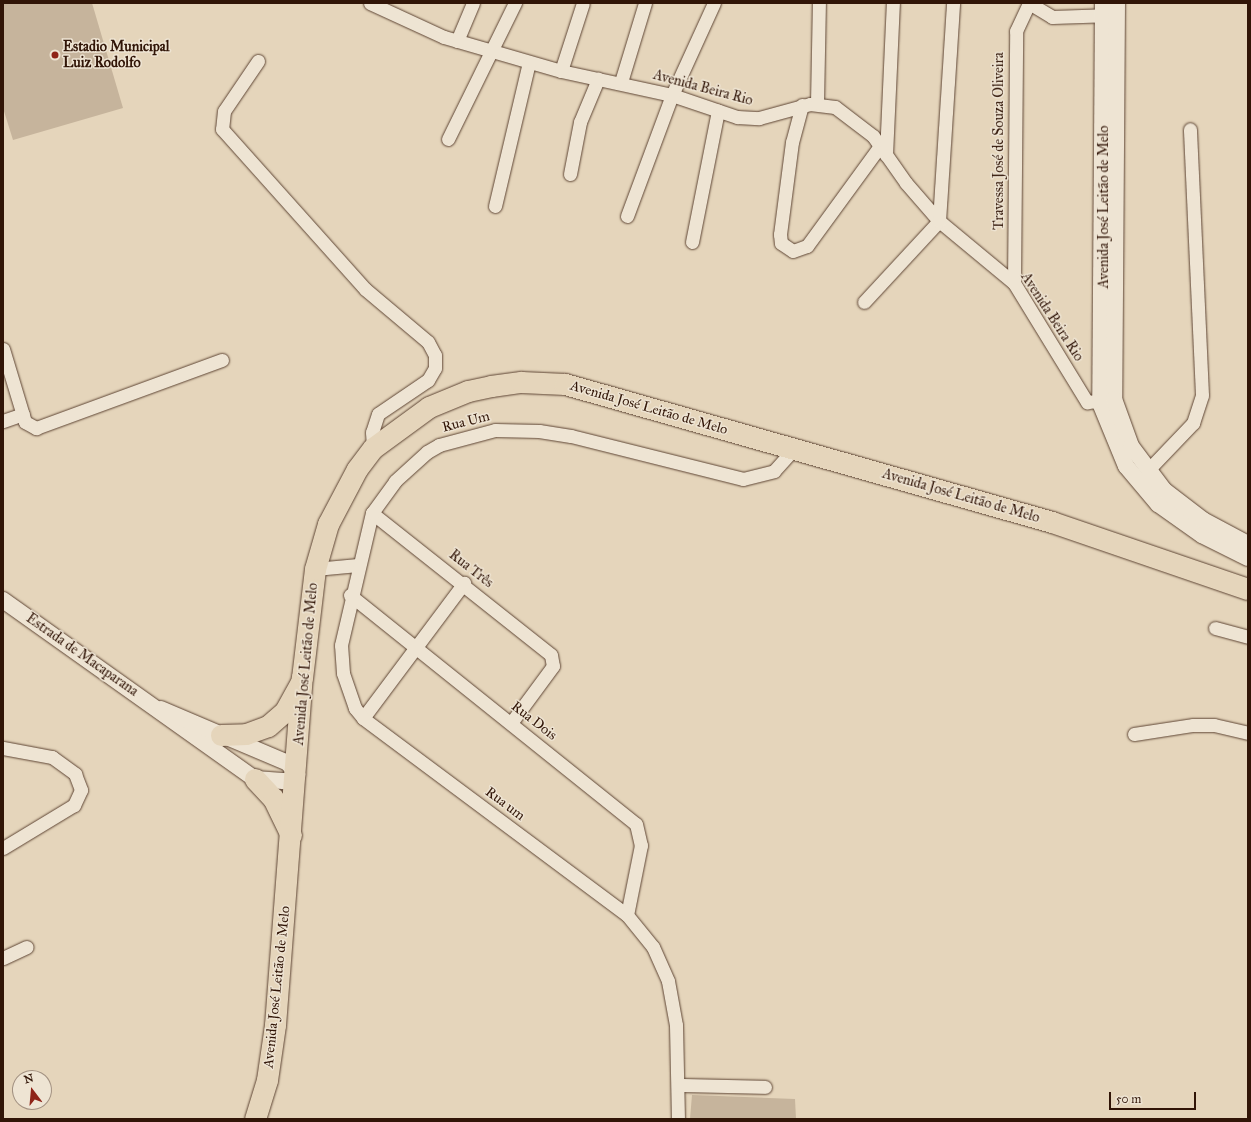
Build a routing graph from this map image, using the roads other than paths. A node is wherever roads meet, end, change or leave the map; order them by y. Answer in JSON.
{"nodes":[{"id":1,"x":472,"y":3,"type":"edge"},
{"id":2,"x":515,"y":3,"type":"edge"},
{"id":3,"x":583,"y":3,"type":"edge"},
{"id":4,"x":645,"y":3,"type":"edge"},
{"id":5,"x":714,"y":3,"type":"edge"},
{"id":6,"x":818,"y":3,"type":"edge"},
{"id":7,"x":893,"y":3,"type":"edge"},
{"id":8,"x":953,"y":3,"type":"edge"},
{"id":9,"x":1029,"y":3,"type":"edge"},
{"id":10,"x":372,"y":4,"type":"edge"},
{"id":11,"x":1111,"y":9,"type":"edge"},
{"id":12,"x":457,"y":41,"type":"junction"},
{"id":13,"x":493,"y":51,"type":"junction"},
{"id":14,"x":258,"y":61,"type":"dead end"},
{"id":15,"x":529,"y":62,"type":"junction"},
{"id":16,"x":561,"y":71,"type":"junction"},
{"id":17,"x":598,"y":79,"type":"junction"},
{"id":18,"x":621,"y":82,"type":"junction"},
{"id":19,"x":672,"y":95,"type":"junction"},
{"id":20,"x":817,"y":103,"type":"junction"},
{"id":21,"x":802,"y":105,"type":"junction"},
{"id":22,"x":718,"y":111,"type":"junction"},
{"id":23,"x":1190,"y":129,"type":"dead end"},
{"id":24,"x":448,"y":139,"type":"dead end"},
{"id":25,"x":883,"y":151,"type":"junction"},
{"id":26,"x":570,"y":174,"type":"dead end"},
{"id":27,"x":495,"y":206,"type":"dead end"},
{"id":28,"x":626,"y":216,"type":"dead end"},
{"id":29,"x":939,"y":220,"type":"junction"},
{"id":30,"x":692,"y":242,"type":"dead end"},
{"id":31,"x":1014,"y":283,"type":"junction"},
{"id":32,"x":864,"y":302,"type":"dead end"},
{"id":33,"x":3,"y":349,"type":"edge"},
{"id":34,"x":222,"y":360,"type":"dead end"},
{"id":35,"x":1107,"y":401,"type":"junction"},
{"id":36,"x":24,"y":418,"type":"junction"},
{"id":37,"x":3,"y":421,"type":"edge"},
{"id":38,"x":373,"y":448,"type":"junction"},
{"id":39,"x":794,"y":449,"type":"junction"},
{"id":40,"x":1125,"y":449,"type":"junction"},
{"id":41,"x":1149,"y":468,"type":"junction"},
{"id":42,"x":372,"y":513,"type":"junction"},
{"id":43,"x":1248,"y":544,"type":"edge"},
{"id":44,"x":1248,"y":558,"type":"edge"},
{"id":45,"x":358,"y":565,"type":"junction"},
{"id":46,"x":315,"y":569,"type":"junction"},
{"id":47,"x":464,"y":583,"type":"junction"},
{"id":48,"x":1248,"y":590,"type":"edge"},
{"id":49,"x":350,"y":595,"type":"junction"},
{"id":50,"x":3,"y":600,"type":"edge"},
{"id":51,"x":1215,"y":628,"type":"dead end"},
{"id":52,"x":1248,"y":637,"type":"edge"},
{"id":53,"x":415,"y":648,"type":"junction"},
{"id":54,"x":302,"y":678,"type":"junction"},
{"id":55,"x":161,"y":709,"type":"junction"},
{"id":56,"x":363,"y":718,"type":"junction"},
{"id":57,"x":511,"y":723,"type":"junction"},
{"id":58,"x":1248,"y":733,"type":"edge"},
{"id":59,"x":1134,"y":734,"type":"dead end"},
{"id":60,"x":221,"y":735,"type":"junction"},
{"id":61,"x":3,"y":748,"type":"edge"},
{"id":62,"x":297,"y":775,"type":"junction"},
{"id":63,"x":255,"y":779,"type":"junction"},
{"id":64,"x":292,"y":838,"type":"junction"},
{"id":65,"x":3,"y":848,"type":"edge"},
{"id":66,"x":628,"y":915,"type":"junction"},
{"id":67,"x":27,"y":947,"type":"dead end"},
{"id":68,"x":3,"y":958,"type":"edge"},
{"id":69,"x":678,"y":1085,"type":"junction"},
{"id":70,"x":765,"y":1087,"type":"dead end"},
{"id":71,"x":255,"y":1119,"type":"edge"},
{"id":72,"x":678,"y":1119,"type":"edge"}],
"edges":[{"from":1,"to":12,"type":"street"},
{"from":2,"to":13,"type":"street"},
{"from":3,"to":16,"type":"street"},
{"from":4,"to":18,"type":"street"},
{"from":5,"to":19,"type":"street"},
{"from":6,"to":20,"type":"street"},
{"from":7,"to":25,"type":"street"},
{"from":8,"to":29,"type":"street"},
{"from":9,"to":11,"type":"street"},
{"from":9,"to":31,"type":"street","name":"Travessa José de Souza Oliveira"},
{"from":10,"to":12,"type":"street","name":"Avenida Beira Rio"},
{"from":11,"to":35,"type":"street","name":"Avenida José Leitão de Melo"},
{"from":12,"to":13,"type":"street","name":"Avenida Beira Rio"},
{"from":13,"to":15,"type":"street","name":"Avenida Beira Rio"},
{"from":13,"to":24,"type":"street"},
{"from":14,"to":38,"type":"street"},
{"from":15,"to":16,"type":"street","name":"Avenida Beira Rio"},
{"from":15,"to":27,"type":"street"},
{"from":16,"to":17,"type":"street","name":"Avenida Beira Rio"},
{"from":17,"to":18,"type":"street","name":"Avenida Beira Rio"},
{"from":17,"to":26,"type":"street"},
{"from":18,"to":19,"type":"street","name":"Avenida Beira Rio"},
{"from":19,"to":22,"type":"street","name":"Avenida Beira Rio"},
{"from":19,"to":28,"type":"street"},
{"from":20,"to":21,"type":"street","name":"Avenida Beira Rio"},
{"from":20,"to":25,"type":"street","name":"Avenida Beira Rio"},
{"from":21,"to":22,"type":"street","name":"Avenida Beira Rio"},
{"from":21,"to":25,"type":"street"},
{"from":22,"to":30,"type":"street"},
{"from":23,"to":41,"type":"street"},
{"from":25,"to":29,"type":"street","name":"Avenida Beira Rio"},
{"from":29,"to":31,"type":"street","name":"Avenida Beira Rio"},
{"from":29,"to":32,"type":"street"},
{"from":31,"to":35,"type":"street","name":"Avenida Beira Rio"},
{"from":33,"to":36,"type":"street"},
{"from":34,"to":36,"type":"street"},
{"from":35,"to":40,"type":"street","name":"Avenida José Leitão de Melo"},
{"from":36,"to":37,"type":"street"},
{"from":38,"to":39,"type":"main road","name":"Avenida José Leitão de Melo"},
{"from":38,"to":46,"type":"main road","name":"Avenida José Leitão de Melo"},
{"from":39,"to":42,"type":"street","name":"Rua Um"},
{"from":39,"to":48,"type":"main road","name":"Avenida José Leitão de Melo"},
{"from":40,"to":41,"type":"street","name":"Avenida José Leitão de Melo"},
{"from":40,"to":44,"type":"street","name":"Avenida José Leitão de Melo"},
{"from":41,"to":43,"type":"street","name":"Avenida José Leitão de Melo"},
{"from":42,"to":45,"type":"street","name":"Rua Um"},
{"from":42,"to":47,"type":"street","name":"Rua Três"},
{"from":45,"to":46,"type":"street"},
{"from":45,"to":49,"type":"street","name":"Rua Um"},
{"from":46,"to":54,"type":"main road","name":"Avenida José Leitão de Melo"},
{"from":47,"to":53,"type":"street"},
{"from":47,"to":57,"type":"street","name":"Rua Três"},
{"from":49,"to":53,"type":"street","name":"Rua Dois"},
{"from":49,"to":56,"type":"street","name":"Rua Um"},
{"from":50,"to":55,"type":"street","name":"Estrada de Macaparana"},
{"from":51,"to":52,"type":"street"},
{"from":53,"to":56,"type":"street"},
{"from":53,"to":57,"type":"street","name":"Rua Dois"},
{"from":54,"to":60,"type":"main road"},
{"from":54,"to":62,"type":"main road","name":"Avenida José Leitão de Melo"},
{"from":55,"to":60,"type":"street","name":"Estrada de Macaparana"},
{"from":55,"to":63,"type":"street","name":"Estrada de Macaparana"},
{"from":56,"to":66,"type":"street","name":"Rua um"},
{"from":57,"to":66,"type":"street","name":"Rua Dois"},
{"from":58,"to":59,"type":"street"},
{"from":60,"to":62,"type":"street","name":"Estrada de Macaparana"},
{"from":61,"to":65,"type":"street"},
{"from":62,"to":63,"type":"street"},
{"from":62,"to":64,"type":"main road","name":"Avenida José Leitão de Melo"},
{"from":63,"to":64,"type":"main road"},
{"from":64,"to":71,"type":"main road","name":"Avenida José Leitão de Melo"},
{"from":66,"to":69,"type":"street","name":"Rua um"},
{"from":67,"to":68,"type":"street"},
{"from":69,"to":70,"type":"street"},
{"from":69,"to":72,"type":"street","name":"Rua um"}]}
